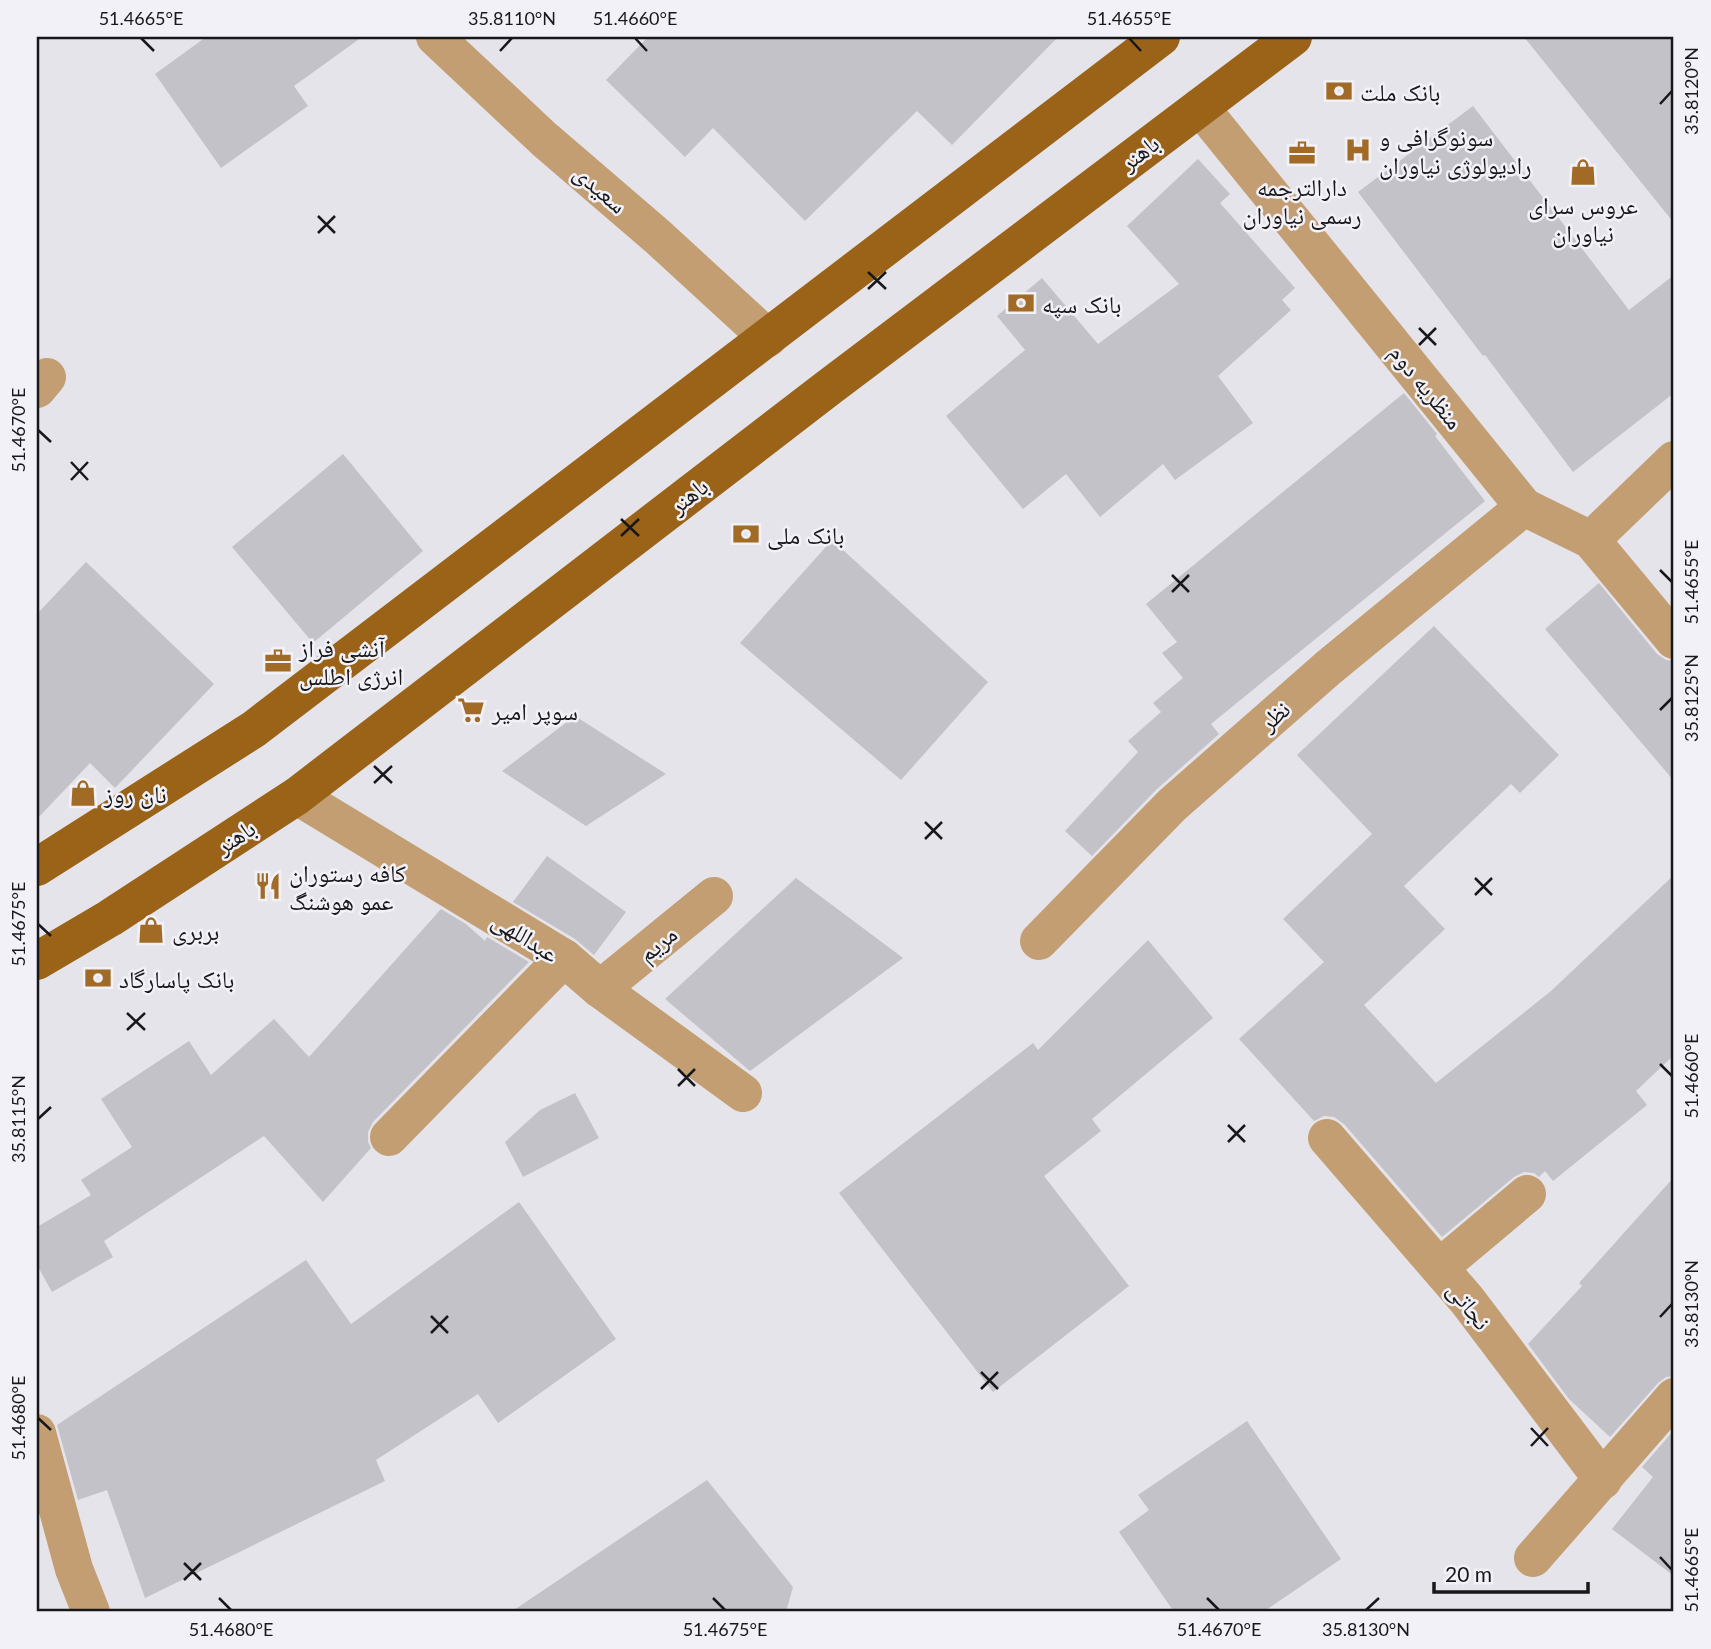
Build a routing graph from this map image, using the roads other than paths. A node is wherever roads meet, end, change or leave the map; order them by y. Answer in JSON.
{"nodes":[{"id":1,"x":435,"y":37,"type":"edge"},
{"id":2,"x":1161,"y":37,"type":"edge"},
{"id":3,"x":1293,"y":37,"type":"edge"},
{"id":4,"x":1200,"y":107,"type":"junction"},
{"id":5,"x":768,"y":338,"type":"junction"},
{"id":6,"x":1674,"y":460,"type":"edge"},
{"id":7,"x":1524,"y":507,"type":"junction"},
{"id":8,"x":1591,"y":540,"type":"junction"},
{"id":9,"x":1674,"y":640,"type":"edge"},
{"id":10,"x":297,"y":796,"type":"junction"},
{"id":11,"x":37,"y":867,"type":"edge"},
{"id":12,"x":714,"y":896,"type":"dead end"},
{"id":13,"x":1039,"y":941,"type":"dead end"},
{"id":14,"x":564,"y":958,"type":"junction"},
{"id":15,"x":37,"y":961,"type":"edge"},
{"id":16,"x":600,"y":989,"type":"junction"},
{"id":17,"x":743,"y":1093,"type":"dead end"},
{"id":18,"x":389,"y":1137,"type":"dead end"},
{"id":19,"x":1327,"y":1138,"type":"dead end"},
{"id":20,"x":1527,"y":1194,"type":"dead end"},
{"id":21,"x":1440,"y":1267,"type":"junction"},
{"id":22,"x":1674,"y":1397,"type":"edge"},
{"id":23,"x":37,"y":1433,"type":"edge"},
{"id":24,"x":1603,"y":1480,"type":"junction"},
{"id":25,"x":1533,"y":1558,"type":"dead end"},
{"id":26,"x":91,"y":1612,"type":"edge"}],
"edges":[{"from":1,"to":5,"type":"street","name":"سعیدی"},
{"from":2,"to":5,"type":"main road"},
{"from":3,"to":4,"type":"main road","name":"باهنر"},
{"from":4,"to":7,"type":"street","name":"منظریه دوم"},
{"from":4,"to":10,"type":"main road","name":"باهنر"},
{"from":5,"to":11,"type":"main road"},
{"from":6,"to":8,"type":"street"},
{"from":7,"to":8,"type":"street","name":"منظریه دوم"},
{"from":7,"to":13,"type":"street","name":"نظر"},
{"from":8,"to":9,"type":"street","name":"منظریه دوم"},
{"from":10,"to":14,"type":"street","name":"عبداللهی"},
{"from":10,"to":15,"type":"main road","name":"باهنر"},
{"from":12,"to":16,"type":"street","name":"مریم"},
{"from":14,"to":16,"type":"street","name":"عبداللهی"},
{"from":14,"to":18,"type":"street"},
{"from":16,"to":17,"type":"street","name":"عبداللهی"},
{"from":19,"to":21,"type":"street","name":"نجاتی"},
{"from":20,"to":21,"type":"street"},
{"from":21,"to":24,"type":"street","name":"نجاتی"},
{"from":22,"to":24,"type":"street"},
{"from":23,"to":26,"type":"street"},
{"from":24,"to":25,"type":"street"}]}
